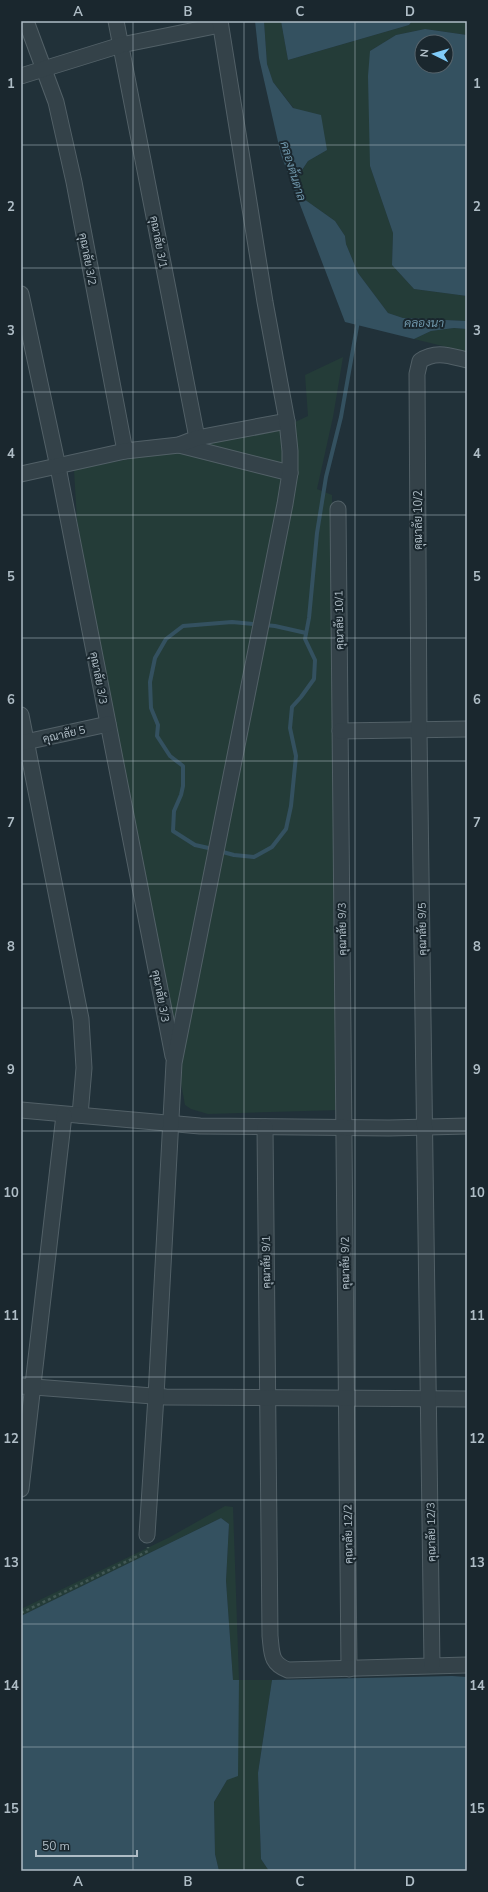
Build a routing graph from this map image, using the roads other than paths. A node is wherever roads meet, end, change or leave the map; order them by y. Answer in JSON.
{"nodes":[{"id":1,"x":26,"y":21,"type":"edge"},
{"id":2,"x":116,"y":21,"type":"edge"},
{"id":3,"x":220,"y":23,"type":"edge"},
{"id":4,"x":121,"y":45,"type":"junction"},
{"id":5,"x":44,"y":68,"type":"junction"},
{"id":6,"x":21,"y":76,"type":"edge"},
{"id":7,"x":21,"y":294,"type":"edge"},
{"id":8,"x":467,"y":360,"type":"edge"},
{"id":9,"x":287,"y":421,"type":"junction"},
{"id":10,"x":197,"y":438,"type":"junction"},
{"id":11,"x":179,"y":445,"type":"junction"},
{"id":12,"x":125,"y":451,"type":"junction"},
{"id":13,"x":58,"y":467,"type":"junction"},
{"id":14,"x":290,"y":473,"type":"junction"},
{"id":15,"x":21,"y":474,"type":"edge"},
{"id":16,"x":338,"y":509,"type":"dead end"},
{"id":17,"x":21,"y":715,"type":"edge"},
{"id":18,"x":108,"y":724,"type":"junction"},
{"id":19,"x":467,"y":729,"type":"edge"},
{"id":20,"x":419,"y":730,"type":"junction"},
{"id":21,"x":340,"y":731,"type":"junction"},
{"id":22,"x":24,"y":743,"type":"edge"},
{"id":23,"x":174,"y":1063,"type":"junction"},
{"id":24,"x":21,"y":1110,"type":"edge"},
{"id":25,"x":64,"y":1114,"type":"junction"},
{"id":26,"x":80,"y":1115,"type":"junction"},
{"id":27,"x":170,"y":1123,"type":"junction"},
{"id":28,"x":467,"y":1126,"type":"edge"},
{"id":29,"x":265,"y":1127,"type":"junction"},
{"id":30,"x":344,"y":1127,"type":"junction"},
{"id":31,"x":425,"y":1127,"type":"junction"},
{"id":32,"x":27,"y":1387,"type":"edge"},
{"id":33,"x":156,"y":1396,"type":"junction"},
{"id":34,"x":267,"y":1398,"type":"junction"},
{"id":35,"x":346,"y":1399,"type":"junction"},
{"id":36,"x":429,"y":1399,"type":"junction"},
{"id":37,"x":467,"y":1399,"type":"edge"},
{"id":38,"x":21,"y":1489,"type":"edge"},
{"id":39,"x":147,"y":1535,"type":"road end"},
{"id":40,"x":432,"y":1665,"type":"junction"},
{"id":41,"x":467,"y":1665,"type":"edge"},
{"id":42,"x":349,"y":1669,"type":"junction"}],
"edges":[{"from":1,"to":5,"type":"street","name":"คุณาลัย 3/2"},
{"from":2,"to":4,"type":"street","name":"คุณาลัย 3/1"},
{"from":3,"to":4,"type":"street"},
{"from":3,"to":9,"type":"street"},
{"from":4,"to":5,"type":"street"},
{"from":4,"to":10,"type":"street","name":"คุณาลัย 3/1"},
{"from":5,"to":6,"type":"street"},
{"from":5,"to":12,"type":"street","name":"คุณาลัย 3/2"},
{"from":7,"to":13,"type":"street","name":"คุณาลัย 3/3"},
{"from":8,"to":20,"type":"street","name":"คุณาลัย 10/2"},
{"from":9,"to":10,"type":"street"},
{"from":9,"to":14,"type":"street"},
{"from":10,"to":11,"type":"street"},
{"from":11,"to":12,"type":"street"},
{"from":11,"to":14,"type":"street"},
{"from":12,"to":13,"type":"street"},
{"from":13,"to":15,"type":"street"},
{"from":13,"to":18,"type":"street","name":"คุณาลัย 3/3"},
{"from":14,"to":23,"type":"street"},
{"from":16,"to":21,"type":"street","name":"คุณาลัย 10/1"},
{"from":17,"to":22,"type":"street"},
{"from":18,"to":22,"type":"street","name":"คุณาลัย 5"},
{"from":18,"to":23,"type":"street","name":"คุณาลัย 3/3"},
{"from":19,"to":20,"type":"street"},
{"from":20,"to":21,"type":"street"},
{"from":20,"to":31,"type":"street","name":"คุณาลัย 9/5"},
{"from":21,"to":30,"type":"street","name":"คุณาลัย 9/3"},
{"from":22,"to":26,"type":"street"},
{"from":23,"to":27,"type":"street"},
{"from":24,"to":25,"type":"street"},
{"from":25,"to":26,"type":"street"},
{"from":25,"to":32,"type":"street"},
{"from":26,"to":27,"type":"street"},
{"from":27,"to":29,"type":"street"},
{"from":27,"to":33,"type":"street"},
{"from":28,"to":31,"type":"street"},
{"from":29,"to":30,"type":"street"},
{"from":29,"to":34,"type":"street","name":"คุณาลัย 9/1"},
{"from":30,"to":31,"type":"street"},
{"from":30,"to":35,"type":"street","name":"คุณาลัย 9/2"},
{"from":31,"to":36,"type":"street","name":"คุณาลัย 9/5"},
{"from":32,"to":33,"type":"street"},
{"from":32,"to":38,"type":"street"},
{"from":33,"to":34,"type":"street"},
{"from":33,"to":39,"type":"street"},
{"from":34,"to":35,"type":"street"},
{"from":34,"to":42,"type":"street","name":"คุณาลัย 9/1"},
{"from":35,"to":36,"type":"street"},
{"from":35,"to":42,"type":"street","name":"คุณาลัย 12/2"},
{"from":36,"to":37,"type":"street"},
{"from":36,"to":40,"type":"street","name":"คุณาลัย 12/3"},
{"from":40,"to":41,"type":"street"},
{"from":40,"to":42,"type":"street"}]}
